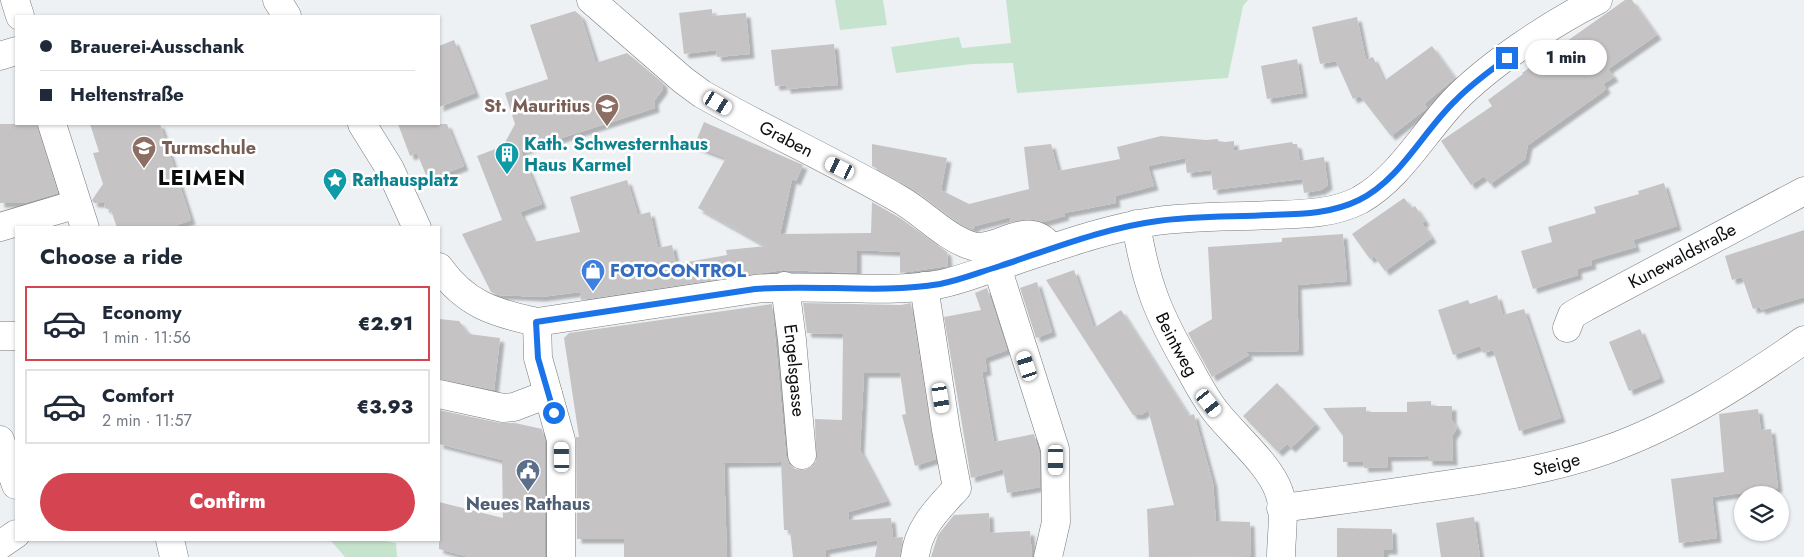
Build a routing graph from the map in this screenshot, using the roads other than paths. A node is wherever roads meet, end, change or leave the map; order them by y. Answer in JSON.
{"nodes":[{"id":1,"x":277,"y":0,"type":"edge"},
{"id":2,"x":591,"y":0,"type":"edge"},
{"id":3,"x":1598,"y":0,"type":"edge"},
{"id":4,"x":286,"y":15,"type":"edge"},
{"id":5,"x":15,"y":51,"type":"edge"},
{"id":6,"x":0,"y":56,"type":"edge"},
{"id":7,"x":52,"y":125,"type":"edge"},
{"id":8,"x":363,"y":125,"type":"edge"},
{"id":9,"x":1804,"y":191,"type":"edge"},
{"id":10,"x":81,"y":216,"type":"edge"},
{"id":11,"x":1136,"y":224,"type":"junction"},
{"id":12,"x":417,"y":226,"type":"edge"},
{"id":13,"x":0,"y":227,"type":"edge"},
{"id":14,"x":1054,"y":248,"type":"junction"},
{"id":15,"x":998,"y":267,"type":"junction"},
{"id":16,"x":440,"y":268,"type":"edge"},
{"id":17,"x":785,"y":286,"type":"junction"},
{"id":18,"x":924,"y":286,"type":"junction"},
{"id":19,"x":536,"y":322,"type":"junction"},
{"id":20,"x":1566,"y":328,"type":"dead end"},
{"id":21,"x":0,"y":336,"type":"edge"},
{"id":22,"x":15,"y":336,"type":"edge"},
{"id":23,"x":1804,"y":340,"type":"edge"},
{"id":24,"x":440,"y":394,"type":"edge"},
{"id":25,"x":548,"y":394,"type":"junction"},
{"id":26,"x":0,"y":440,"type":"edge"},
{"id":27,"x":802,"y":455,"type":"dead end"},
{"id":28,"x":15,"y":482,"type":"edge"},
{"id":29,"x":1282,"y":508,"type":"junction"},
{"id":30,"x":15,"y":535,"type":"edge"},
{"id":31,"x":170,"y":541,"type":"edge"},
{"id":32,"x":0,"y":545,"type":"edge"},
{"id":33,"x":174,"y":557,"type":"edge"},
{"id":34,"x":561,"y":557,"type":"edge"},
{"id":35,"x":915,"y":557,"type":"edge"},
{"id":36,"x":1048,"y":557,"type":"edge"},
{"id":37,"x":1281,"y":557,"type":"edge"}],
"edges":[{"from":1,"to":4,"type":"street"},
{"from":2,"to":14,"type":"street","name":"Graben"},
{"from":3,"to":11,"type":"street"},
{"from":5,"to":6,"type":"street"},
{"from":7,"to":10,"type":"street"},
{"from":8,"to":12,"type":"street"},
{"from":9,"to":20,"type":"street","name":"Kunewaldstraße"},
{"from":10,"to":13,"type":"street"},
{"from":11,"to":14,"type":"street"},
{"from":11,"to":29,"type":"street","name":"Beintweg"},
{"from":14,"to":15,"type":"street"},
{"from":15,"to":18,"type":"street"},
{"from":15,"to":36,"type":"street"},
{"from":16,"to":19,"type":"street"},
{"from":17,"to":18,"type":"street"},
{"from":17,"to":19,"type":"street"},
{"from":17,"to":27,"type":"street","name":"Engelsgasse"},
{"from":18,"to":35,"type":"street"},
{"from":19,"to":25,"type":"street"},
{"from":21,"to":22,"type":"street"},
{"from":23,"to":29,"type":"street","name":"Steige"},
{"from":24,"to":25,"type":"street"},
{"from":25,"to":34,"type":"street"},
{"from":26,"to":28,"type":"street"},
{"from":29,"to":37,"type":"street","name":"Beintweg"},
{"from":30,"to":32,"type":"street"},
{"from":31,"to":33,"type":"street"}]}
